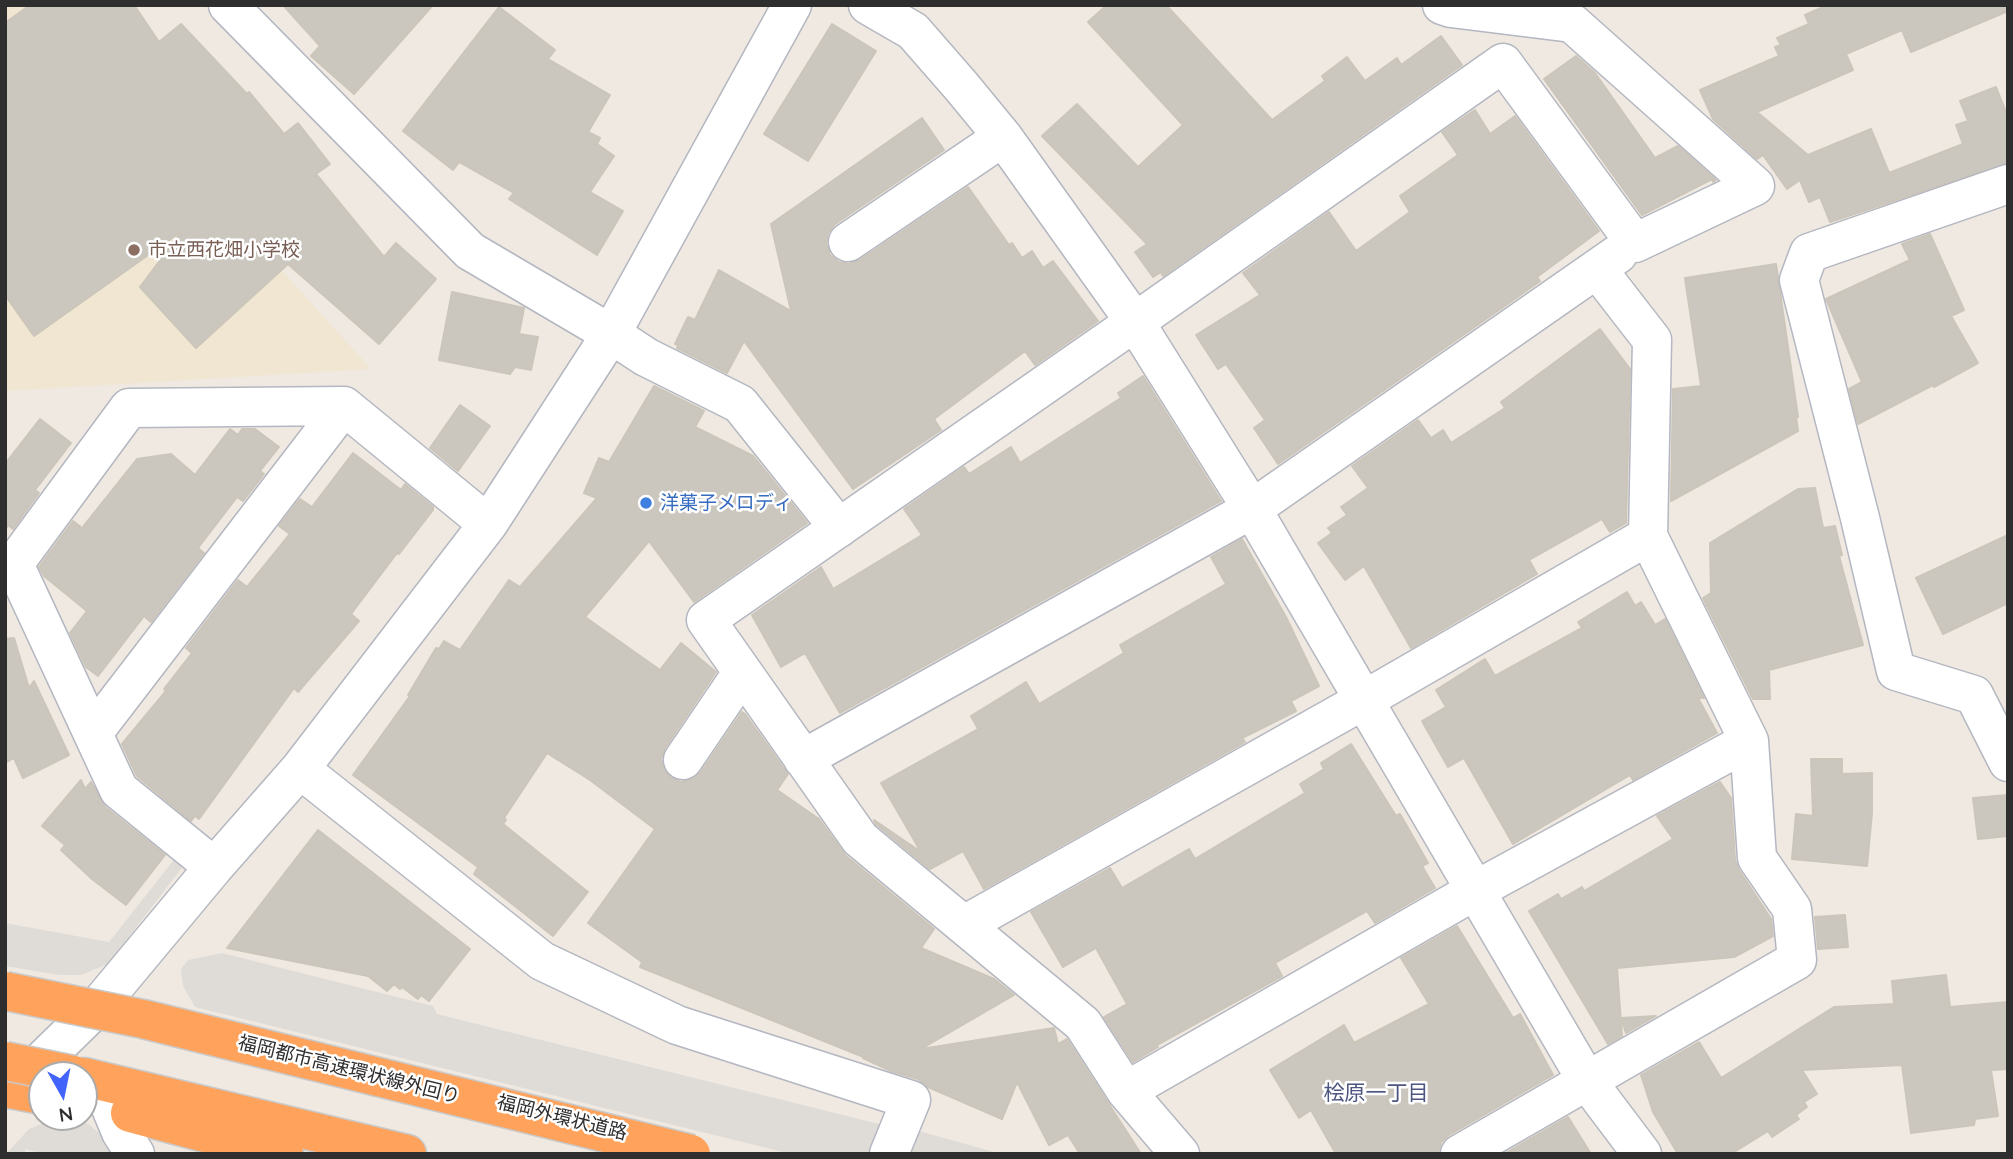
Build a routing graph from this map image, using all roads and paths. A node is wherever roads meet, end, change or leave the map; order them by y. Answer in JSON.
{"nodes":[{"id":1,"x":228,"y":5,"type":"edge"},
{"id":2,"x":792,"y":5,"type":"edge"},
{"id":3,"x":868,"y":5,"type":"edge"},
{"id":4,"x":1442,"y":5,"type":"edge"},
{"id":5,"x":1003,"y":137,"type":"junction"},
{"id":6,"x":2008,"y":184,"type":"edge"},
{"id":7,"x":848,"y":242,"type":"dead end"},
{"id":8,"x":1634,"y":243,"type":"junction"},
{"id":9,"x":1597,"y":269,"type":"junction"},
{"id":10,"x":1135,"y":322,"type":"junction"},
{"id":11,"x":611,"y":334,"type":"junction"},
{"id":12,"x":344,"y":406,"type":"junction"},
{"id":13,"x":1252,"y":509,"type":"junction"},
{"id":14,"x":488,"y":524,"type":"junction"},
{"id":15,"x":839,"y":528,"type":"junction"},
{"id":16,"x":1648,"y":536,"type":"junction"},
{"id":17,"x":742,"y":673,"type":"junction"},
{"id":18,"x":1364,"y":700,"type":"junction"},
{"id":19,"x":93,"y":733,"type":"junction"},
{"id":20,"x":1749,"y":741,"type":"junction"},
{"id":21,"x":683,"y":760,"type":"dead end"},
{"id":22,"x":803,"y":760,"type":"junction"},
{"id":23,"x":2008,"y":762,"type":"edge"},
{"id":24,"x":300,"y":769,"type":"junction"},
{"id":25,"x":214,"y":867,"type":"junction"},
{"id":26,"x":1476,"y":890,"type":"junction"},
{"id":27,"x":964,"y":925,"type":"junction"},
{"id":28,"x":5,"y":990,"type":"edge"},
{"id":29,"x":99,"y":1005,"type":"junction"},
{"id":30,"x":98,"y":1080,"type":"edge"},
{"id":31,"x":1587,"y":1081,"type":"junction"},
{"id":32,"x":14,"y":1086,"type":"edge"},
{"id":33,"x":1126,"y":1091,"type":"junction"},
{"id":34,"x":98,"y":1106,"type":"edge"},
{"id":35,"x":135,"y":1154,"type":"edge"},
{"id":36,"x":284,"y":1154,"type":"edge"},
{"id":37,"x":407,"y":1154,"type":"edge"},
{"id":38,"x":691,"y":1154,"type":"edge"},
{"id":39,"x":710,"y":1154,"type":"edge"},
{"id":40,"x":890,"y":1154,"type":"edge"},
{"id":41,"x":1180,"y":1154,"type":"edge"},
{"id":42,"x":1460,"y":1154,"type":"edge"},
{"id":43,"x":1642,"y":1154,"type":"edge"}],
"edges":[{"from":1,"to":11,"type":"street"},
{"from":2,"to":11,"type":"street"},
{"from":3,"to":5,"type":"street"},
{"from":4,"to":8,"type":"street"},
{"from":5,"to":7,"type":"street"},
{"from":5,"to":10,"type":"street"},
{"from":6,"to":23,"type":"street"},
{"from":8,"to":9,"type":"street"},
{"from":8,"to":10,"type":"street"},
{"from":9,"to":13,"type":"street"},
{"from":9,"to":16,"type":"street"},
{"from":10,"to":13,"type":"street"},
{"from":10,"to":15,"type":"street"},
{"from":11,"to":14,"type":"street"},
{"from":11,"to":15,"type":"street"},
{"from":12,"to":14,"type":"street"},
{"from":12,"to":19,"type":"street"},
{"from":12,"to":19,"type":"street"},
{"from":13,"to":18,"type":"street"},
{"from":13,"to":22,"type":"street"},
{"from":14,"to":24,"type":"street"},
{"from":15,"to":17,"type":"street"},
{"from":16,"to":18,"type":"street"},
{"from":16,"to":20,"type":"street"},
{"from":17,"to":21,"type":"street"},
{"from":17,"to":22,"type":"street"},
{"from":18,"to":26,"type":"street"},
{"from":18,"to":27,"type":"street"},
{"from":19,"to":25,"type":"street"},
{"from":20,"to":26,"type":"street"},
{"from":20,"to":31,"type":"street"},
{"from":22,"to":27,"type":"street"},
{"from":24,"to":25,"type":"street"},
{"from":24,"to":40,"type":"street"},
{"from":25,"to":29,"type":"street"},
{"from":26,"to":31,"type":"street"},
{"from":26,"to":33,"type":"street"},
{"from":27,"to":33,"type":"street"},
{"from":28,"to":29,"type":"highway","name":"福岡外環状道路"},
{"from":28,"to":38,"type":"highway","name":"福岡都市高速環状線外回り","bridge":true},
{"from":29,"to":32,"type":"street"},
{"from":29,"to":39,"type":"highway","name":"福岡外環状道路"},
{"from":30,"to":37,"type":"highway"},
{"from":31,"to":42,"type":"street"},
{"from":31,"to":43,"type":"street"},
{"from":33,"to":41,"type":"street"},
{"from":34,"to":35,"type":"street"},
{"from":34,"to":36,"type":"highway"}]}
